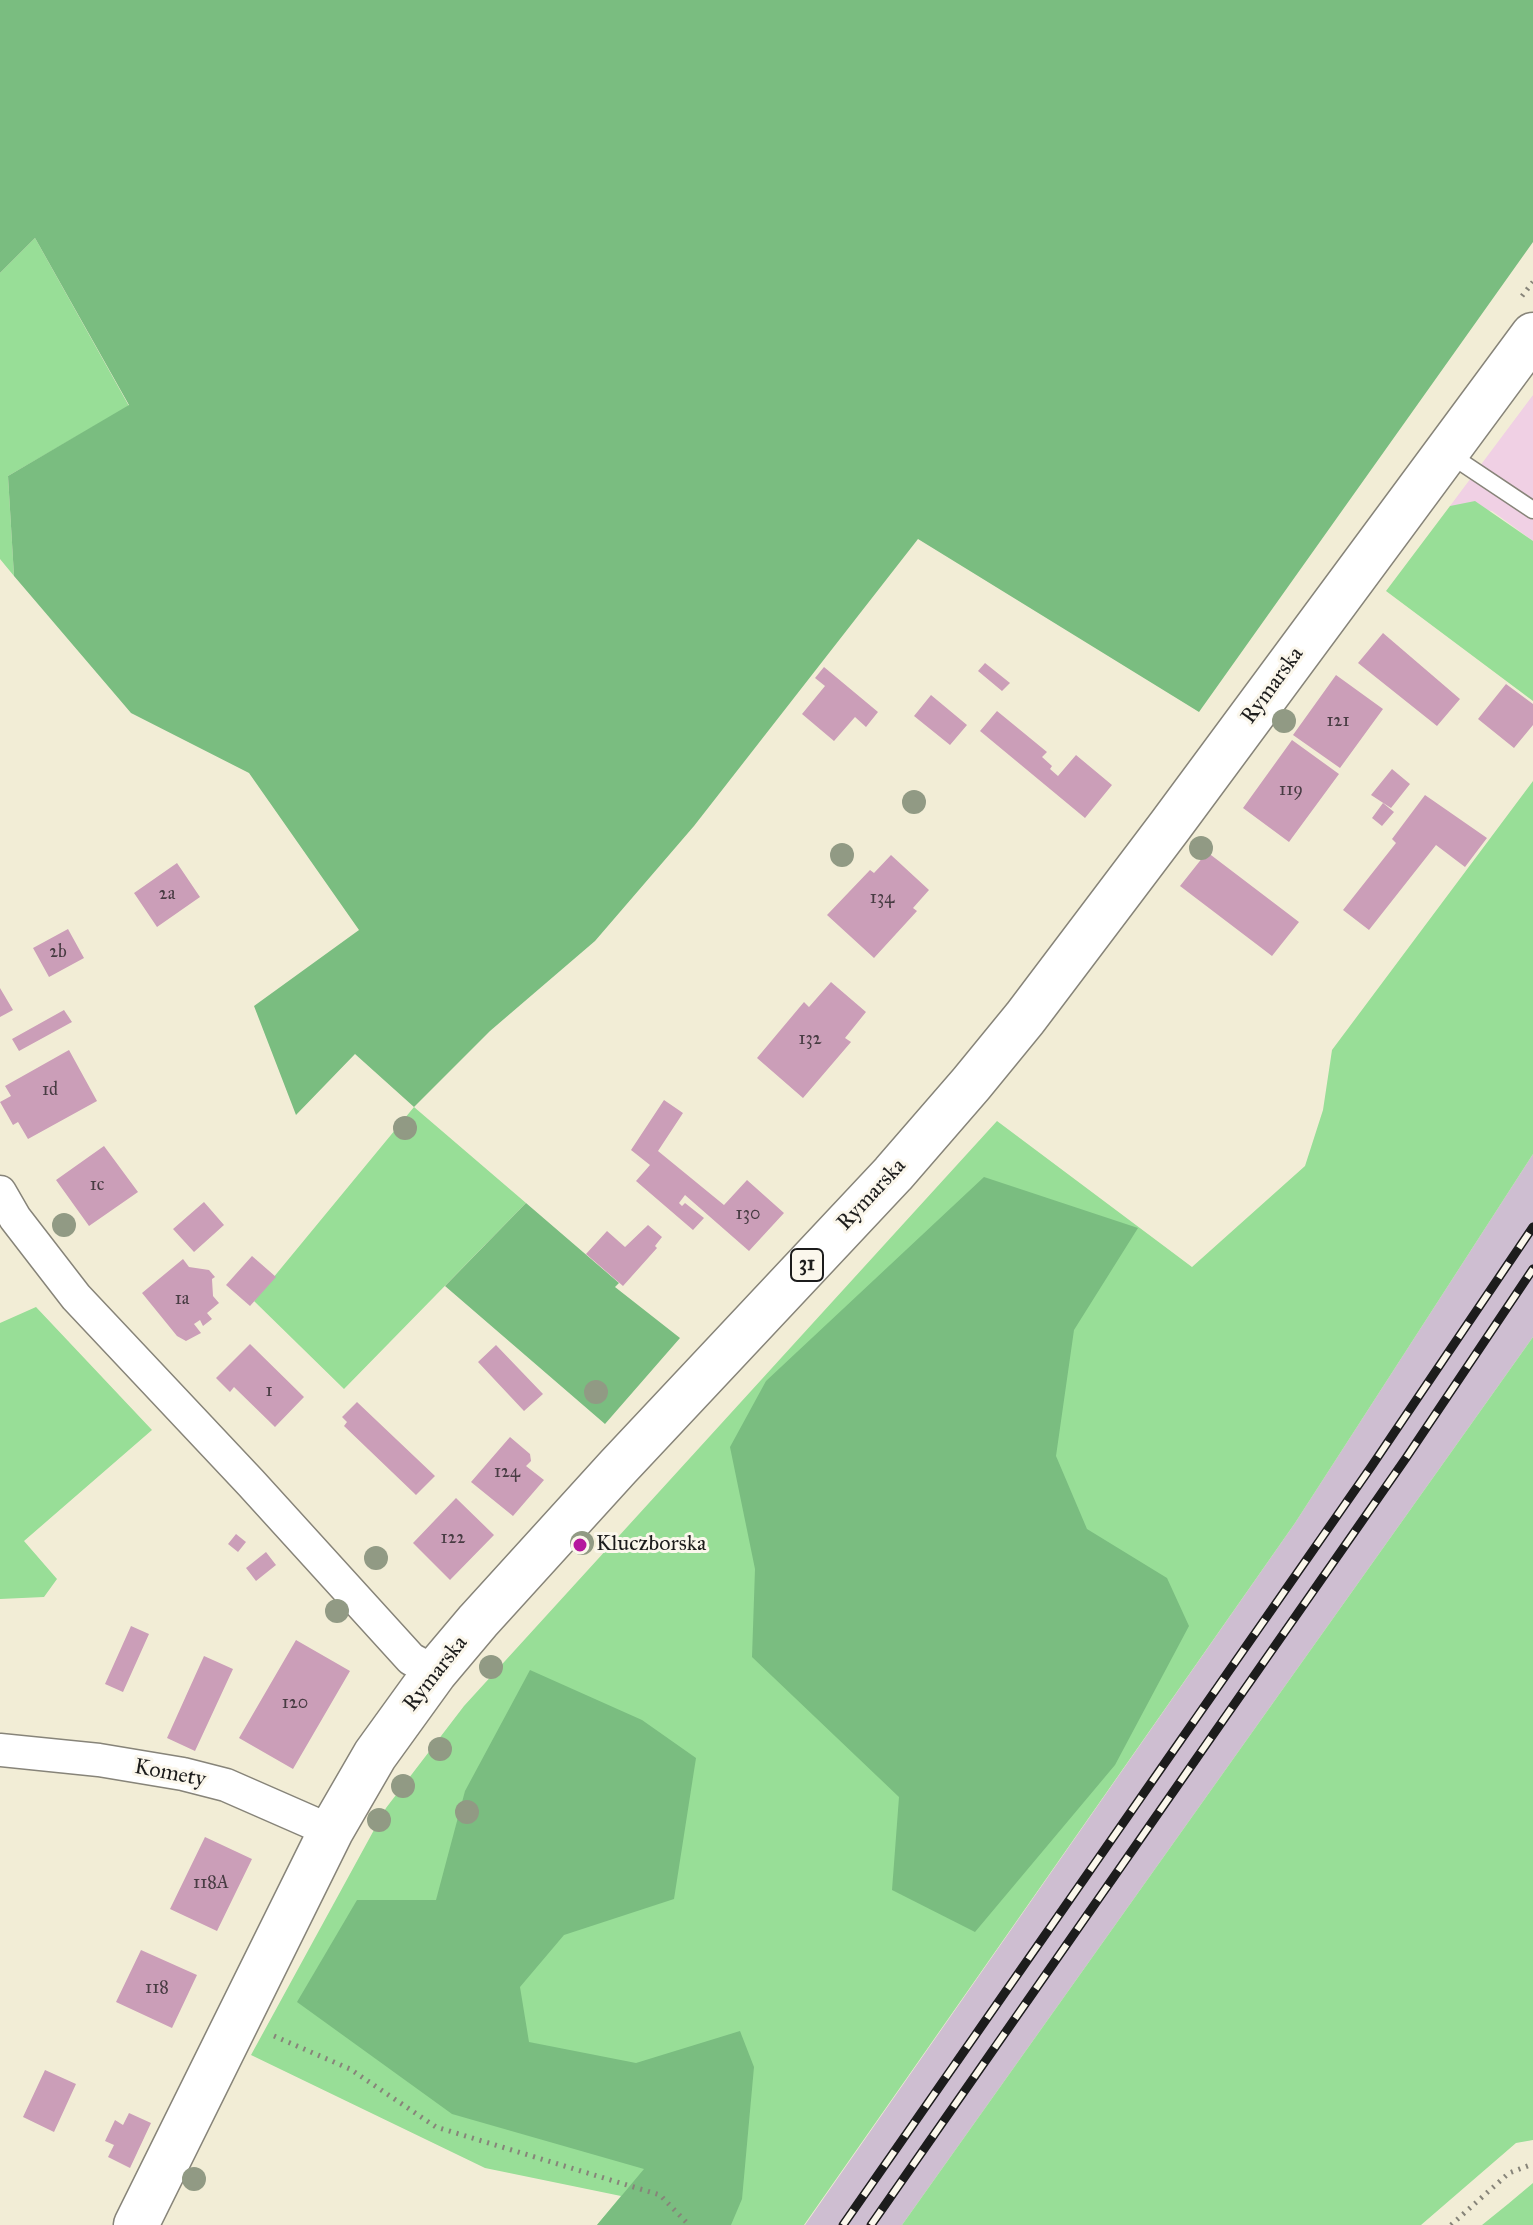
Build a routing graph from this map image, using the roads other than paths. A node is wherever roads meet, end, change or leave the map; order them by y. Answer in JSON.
{"nodes":[{"id":1,"x":1524,"y":321,"type":"edge"},
{"id":2,"x":1448,"y":453,"type":"junction"},
{"id":3,"x":1533,"y":510,"type":"edge"},
{"id":4,"x":0,"y":1192,"type":"edge"},
{"id":5,"x":435,"y":1672,"type":"junction"},
{"id":6,"x":0,"y":1750,"type":"edge"},
{"id":7,"x":331,"y":1831,"type":"junction"},
{"id":8,"x":136,"y":2225,"type":"edge"}],
"edges":[{"from":1,"to":2,"type":"main road","name":"Rymarska","number":"31"},
{"from":2,"to":3,"type":"lane"},
{"from":2,"to":5,"type":"main road","name":"Rymarska","number":"31"},
{"from":4,"to":5,"type":"street"},
{"from":5,"to":7,"type":"main road","name":"Rymarska","number":"31"},
{"from":6,"to":7,"type":"street","name":"Komety"},
{"from":7,"to":8,"type":"main road","name":"Rymarska","number":"31"}]}
